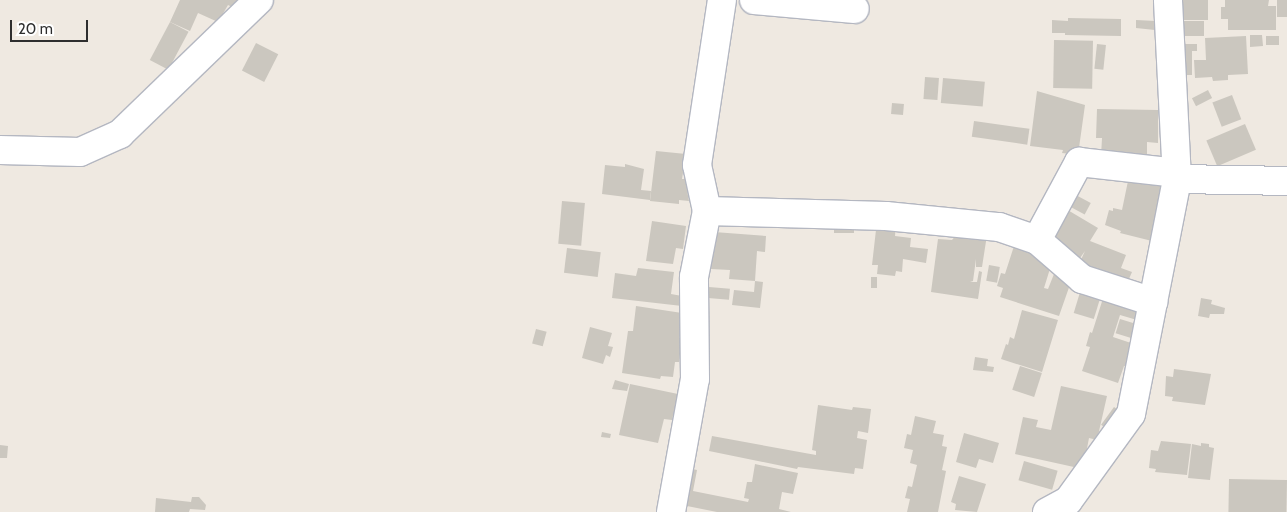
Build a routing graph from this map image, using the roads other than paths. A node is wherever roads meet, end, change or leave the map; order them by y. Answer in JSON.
{"nodes":[{"id":1,"x":259,"y":0,"type":"edge"},
{"id":2,"x":722,"y":0,"type":"edge"},
{"id":3,"x":754,"y":0,"type":"edge"},
{"id":4,"x":1168,"y":0,"type":"edge"},
{"id":5,"x":855,"y":9,"type":"dead end"},
{"id":6,"x":0,"y":150,"type":"edge"},
{"id":7,"x":1177,"y":176,"type":"junction"},
{"id":8,"x":1287,"y":181,"type":"edge"},
{"id":9,"x":707,"y":211,"type":"junction"},
{"id":10,"x":1037,"y":240,"type":"junction"},
{"id":11,"x":1152,"y":302,"type":"junction"},
{"id":12,"x":671,"y":512,"type":"edge"},
{"id":13,"x":1047,"y":512,"type":"edge"}],
"edges":[{"from":1,"to":6,"type":"street"},
{"from":2,"to":9,"type":"street"},
{"from":3,"to":5,"type":"street"},
{"from":4,"to":7,"type":"street"},
{"from":7,"to":8,"type":"street"},
{"from":7,"to":10,"type":"street"},
{"from":7,"to":11,"type":"street"},
{"from":9,"to":10,"type":"street"},
{"from":9,"to":12,"type":"street"},
{"from":10,"to":11,"type":"street"},
{"from":11,"to":13,"type":"street"}]}
